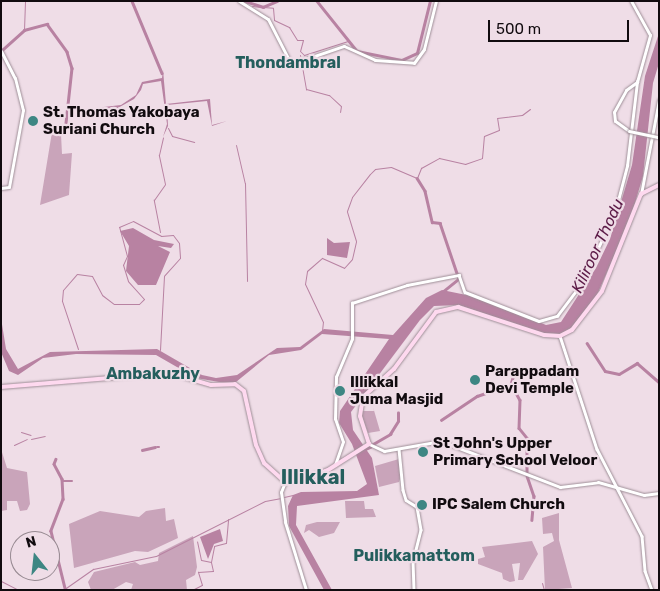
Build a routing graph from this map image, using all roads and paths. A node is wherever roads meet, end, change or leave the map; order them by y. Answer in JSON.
{"nodes":[{"id":1,"x":240,"y":1,"type":"edge"},
{"id":2,"x":436,"y":1,"type":"edge"},
{"id":3,"x":631,"y":1,"type":"edge"},
{"id":4,"x":2,"y":53,"type":"edge"},
{"id":5,"x":637,"y":82,"type":"junction"},
{"id":6,"x":659,"y":100,"type":"edge"},
{"id":7,"x":658,"y":138,"type":"edge"},
{"id":8,"x":659,"y":185,"type":"edge"},
{"id":9,"x":1,"y":188,"type":"edge"},
{"id":10,"x":641,"y":194,"type":"junction"},
{"id":11,"x":560,"y":336,"type":"junction"},
{"id":12,"x":1,"y":387,"type":"edge"},
{"id":13,"x":368,"y":444,"type":"junction"},
{"id":14,"x":399,"y":450,"type":"junction"},
{"id":15,"x":335,"y":465,"type":"junction"},
{"id":16,"x":285,"y":482,"type":"junction"},
{"id":17,"x":614,"y":485,"type":"junction"},
{"id":18,"x":659,"y":493,"type":"edge"},
{"id":19,"x":306,"y":590,"type":"edge"},
{"id":20,"x":414,"y":590,"type":"edge"},
{"id":21,"x":652,"y":590,"type":"edge"}],
"edges":[{"from":1,"to":2,"type":"main road"},
{"from":3,"to":5,"type":"main road"},
{"from":4,"to":9,"type":"main road"},
{"from":5,"to":7,"type":"main road","bridge":true},
{"from":5,"to":15,"type":"street"},
{"from":6,"to":10,"type":"main road"},
{"from":8,"to":10,"type":"main road"},
{"from":10,"to":11,"type":"main road"},
{"from":11,"to":13,"type":"main road"},
{"from":11,"to":17,"type":"street"},
{"from":12,"to":16,"type":"main road"},
{"from":13,"to":14,"type":"main road"},
{"from":13,"to":15,"type":"main road"},
{"from":14,"to":17,"type":"main road"},
{"from":14,"to":20,"type":"street"},
{"from":15,"to":16,"type":"main road"},
{"from":16,"to":19,"type":"main road"},
{"from":17,"to":18,"type":"main road"},
{"from":17,"to":21,"type":"street"}]}
